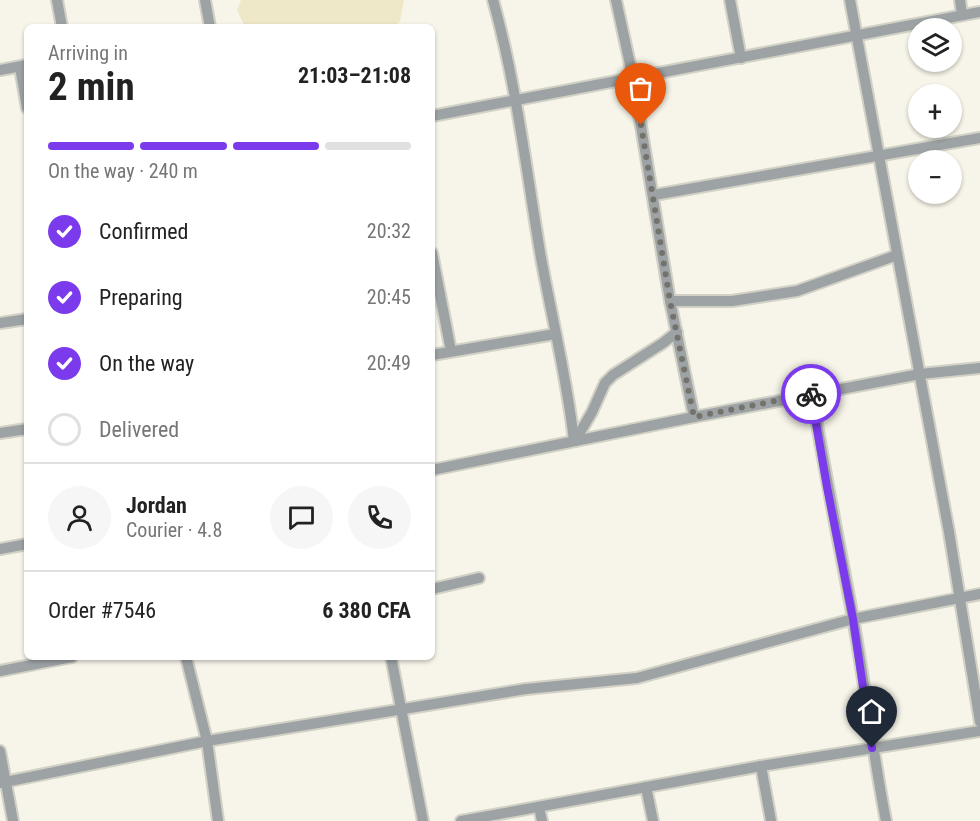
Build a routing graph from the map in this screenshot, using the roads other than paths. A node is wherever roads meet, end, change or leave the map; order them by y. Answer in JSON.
{"nodes":[{"id":1,"x":57,"y":0,"type":"edge"},
{"id":2,"x":205,"y":0,"type":"edge"},
{"id":3,"x":493,"y":0,"type":"edge"},
{"id":4,"x":616,"y":0,"type":"edge"},
{"id":5,"x":730,"y":0,"type":"edge"},
{"id":6,"x":850,"y":0,"type":"edge"},
{"id":7,"x":960,"y":0,"type":"edge"},
{"id":8,"x":980,"y":12,"type":"edge"},
{"id":9,"x":962,"y":15,"type":"junction"},
{"id":10,"x":61,"y":24,"type":"edge"},
{"id":11,"x":209,"y":24,"type":"edge"},
{"id":12,"x":856,"y":36,"type":"junction"},
{"id":13,"x":741,"y":58,"type":"junction"},
{"id":14,"x":23,"y":66,"type":"edge"},
{"id":15,"x":0,"y":70,"type":"edge"},
{"id":16,"x":633,"y":78,"type":"junction"},
{"id":17,"x":514,"y":101,"type":"junction"},
{"id":18,"x":435,"y":115,"type":"edge"},
{"id":19,"x":980,"y":138,"type":"edge"},
{"id":20,"x":878,"y":155,"type":"junction"},
{"id":21,"x":654,"y":195,"type":"junction"},
{"id":22,"x":897,"y":255,"type":"junction"},
{"id":23,"x":435,"y":268,"type":"edge"},
{"id":24,"x":670,"y":301,"type":"junction"},
{"id":25,"x":24,"y":319,"type":"edge"},
{"id":26,"x":0,"y":323,"type":"edge"},
{"id":27,"x":677,"y":332,"type":"junction"},
{"id":28,"x":555,"y":334,"type":"junction"},
{"id":29,"x":451,"y":351,"type":"junction"},
{"id":30,"x":435,"y":354,"type":"edge"},
{"id":31,"x":980,"y":368,"type":"edge"},
{"id":32,"x":920,"y":374,"type":"junction"},
{"id":33,"x":812,"y":394,"type":"junction"},
{"id":34,"x":694,"y":417,"type":"junction"},
{"id":35,"x":24,"y":429,"type":"edge"},
{"id":36,"x":0,"y":433,"type":"edge"},
{"id":37,"x":574,"y":441,"type":"junction"},
{"id":38,"x":435,"y":469,"type":"edge"},
{"id":39,"x":24,"y":545,"type":"edge"},
{"id":40,"x":0,"y":549,"type":"edge"},
{"id":41,"x":479,"y":578,"type":"dead end"},
{"id":42,"x":435,"y":588,"type":"edge"},
{"id":43,"x":980,"y":594,"type":"edge"},
{"id":44,"x":960,"y":597,"type":"junction"},
{"id":45,"x":853,"y":619,"type":"junction"},
{"id":46,"x":57,"y":660,"type":"edge"},
{"id":47,"x":187,"y":660,"type":"edge"},
{"id":48,"x":392,"y":660,"type":"edge"},
{"id":49,"x":0,"y":671,"type":"edge"},
{"id":50,"x":400,"y":710,"type":"junction"},
{"id":51,"x":980,"y":722,"type":"edge"},
{"id":52,"x":980,"y":731,"type":"edge"},
{"id":53,"x":207,"y":741,"type":"junction"},
{"id":54,"x":872,"y":748,"type":"junction"},
{"id":55,"x":0,"y":751,"type":"edge"},
{"id":56,"x":761,"y":766,"type":"junction"},
{"id":57,"x":3,"y":783,"type":"edge"},
{"id":58,"x":646,"y":787,"type":"junction"},
{"id":59,"x":540,"y":807,"type":"junction"},
{"id":60,"x":13,"y":821,"type":"edge"},
{"id":61,"x":218,"y":821,"type":"edge"},
{"id":62,"x":423,"y":821,"type":"edge"},
{"id":63,"x":461,"y":821,"type":"edge"},
{"id":64,"x":542,"y":821,"type":"edge"},
{"id":65,"x":653,"y":821,"type":"edge"},
{"id":66,"x":771,"y":821,"type":"edge"},
{"id":67,"x":886,"y":821,"type":"edge"}],
"edges":[{"from":1,"to":10,"type":"street"},
{"from":2,"to":11,"type":"street"},
{"from":3,"to":17,"type":"street"},
{"from":4,"to":16,"type":"street"},
{"from":5,"to":13,"type":"street"},
{"from":6,"to":12,"type":"street"},
{"from":7,"to":9,"type":"street"},
{"from":8,"to":9,"type":"street"},
{"from":9,"to":12,"type":"street"},
{"from":12,"to":13,"type":"street"},
{"from":12,"to":20,"type":"street"},
{"from":13,"to":16,"type":"street"},
{"from":14,"to":15,"type":"street"},
{"from":16,"to":17,"type":"street"},
{"from":16,"to":21,"type":"street"},
{"from":17,"to":18,"type":"street"},
{"from":17,"to":28,"type":"street"},
{"from":19,"to":20,"type":"street"},
{"from":20,"to":21,"type":"street"},
{"from":20,"to":22,"type":"street"},
{"from":21,"to":24,"type":"street"},
{"from":22,"to":24,"type":"street"},
{"from":22,"to":32,"type":"street"},
{"from":23,"to":29,"type":"street"},
{"from":24,"to":27,"type":"street"},
{"from":25,"to":26,"type":"street"},
{"from":27,"to":34,"type":"street"},
{"from":27,"to":37,"type":"street"},
{"from":28,"to":29,"type":"street"},
{"from":28,"to":37,"type":"street"},
{"from":29,"to":30,"type":"street"},
{"from":31,"to":32,"type":"street"},
{"from":32,"to":33,"type":"street"},
{"from":32,"to":44,"type":"street"},
{"from":33,"to":34,"type":"street"},
{"from":33,"to":45,"type":"street"},
{"from":34,"to":37,"type":"street"},
{"from":35,"to":36,"type":"street"},
{"from":37,"to":38,"type":"street"},
{"from":39,"to":40,"type":"street"},
{"from":41,"to":42,"type":"street"},
{"from":43,"to":44,"type":"street"},
{"from":44,"to":45,"type":"street"},
{"from":44,"to":51,"type":"street"},
{"from":45,"to":50,"type":"street"},
{"from":45,"to":54,"type":"street"},
{"from":46,"to":49,"type":"street"},
{"from":47,"to":53,"type":"street"},
{"from":48,"to":50,"type":"street"},
{"from":50,"to":53,"type":"street"},
{"from":50,"to":62,"type":"street"},
{"from":52,"to":54,"type":"street"},
{"from":53,"to":57,"type":"street"},
{"from":53,"to":61,"type":"street"},
{"from":54,"to":56,"type":"street"},
{"from":54,"to":67,"type":"street"},
{"from":55,"to":57,"type":"street"},
{"from":56,"to":58,"type":"street"},
{"from":56,"to":66,"type":"street"},
{"from":57,"to":60,"type":"street"},
{"from":58,"to":59,"type":"street"},
{"from":58,"to":65,"type":"street"},
{"from":59,"to":63,"type":"street"},
{"from":59,"to":64,"type":"street"}]}
